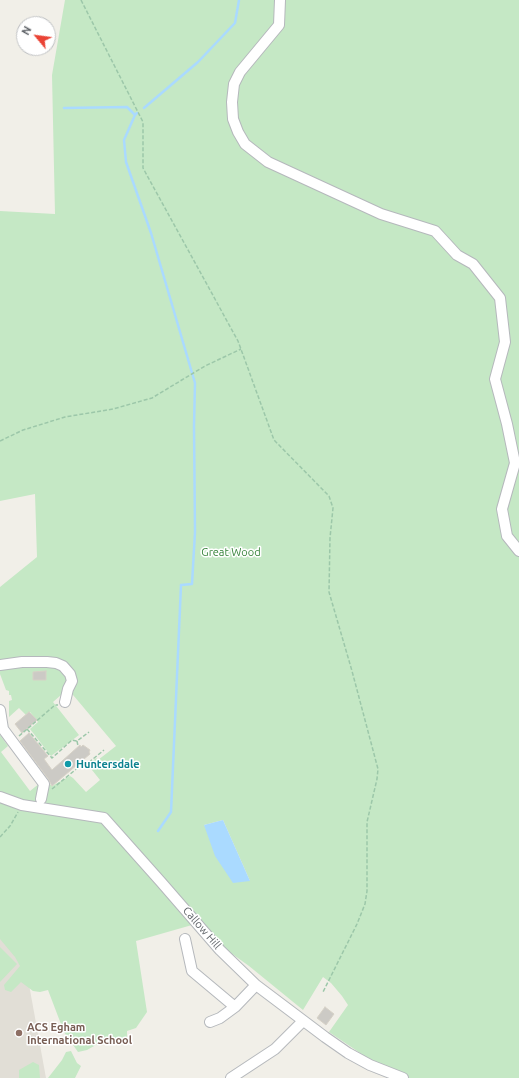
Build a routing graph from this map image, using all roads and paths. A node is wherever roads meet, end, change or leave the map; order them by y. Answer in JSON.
{"nodes":[{"id":1,"x":81,"y":0,"type":"edge"},
{"id":2,"x":280,"y":0,"type":"edge"},
{"id":3,"x":241,"y":349,"type":"junction"},
{"id":4,"x":0,"y":441,"type":"edge"},
{"id":5,"x":519,"y":551,"type":"edge"},
{"id":6,"x":0,"y":665,"type":"edge"},
{"id":7,"x":65,"y":702,"type":"joint"},
{"id":8,"x":0,"y":710,"type":"edge"},
{"id":9,"x":1,"y":723,"type":"edge"},
{"id":10,"x":27,"y":729,"type":"junction"},
{"id":11,"x":89,"y":732,"type":"dead end"},
{"id":12,"x":77,"y":741,"type":"junction"},
{"id":13,"x":12,"y":742,"type":"junction"},
{"id":14,"x":78,"y":746,"type":"dead end"},
{"id":15,"x":104,"y":750,"type":"dead end"},
{"id":16,"x":44,"y":784,"type":"junction"},
{"id":17,"x":0,"y":796,"type":"edge"},
{"id":18,"x":40,"y":799,"type":"dead end"},
{"id":19,"x":22,"y":806,"type":"junction"},
{"id":20,"x":0,"y":837,"type":"edge"},
{"id":21,"x":185,"y":939,"type":"dead end"},
{"id":22,"x":256,"y":985,"type":"junction"},
{"id":23,"x":323,"y":992,"type":"dead end"},
{"id":24,"x":235,"y":1007,"type":"junction"},
{"id":25,"x":303,"y":1021,"type":"junction"},
{"id":26,"x":210,"y":1022,"type":"dead end"},
{"id":27,"x":231,"y":1078,"type":"edge"},
{"id":28,"x":403,"y":1078,"type":"edge"}],
"edges":[{"from":1,"to":3,"type":"path"},
{"from":2,"to":5,"type":"street"},
{"from":3,"to":4,"type":"path"},
{"from":3,"to":23,"type":"path"},
{"from":6,"to":7,"type":"street"},
{"from":7,"to":10,"type":"path"},
{"from":8,"to":9,"type":"street"},
{"from":9,"to":13,"type":"street"},
{"from":10,"to":12,"type":"path"},
{"from":10,"to":13,"type":"path"},
{"from":11,"to":12,"type":"path"},
{"from":12,"to":14,"type":"path"},
{"from":13,"to":16,"type":"street"},
{"from":15,"to":16,"type":"path"},
{"from":16,"to":18,"type":"street"},
{"from":17,"to":19,"type":"street","name":"Callow Hill"},
{"from":19,"to":20,"type":"path"},
{"from":19,"to":22,"type":"street","name":"Callow Hill"},
{"from":21,"to":24,"type":"street"},
{"from":22,"to":24,"type":"street"},
{"from":22,"to":25,"type":"street","name":"Callow Hill"},
{"from":24,"to":26,"type":"street"},
{"from":25,"to":27,"type":"street"},
{"from":25,"to":28,"type":"street","name":"Callow Hill"}]}
